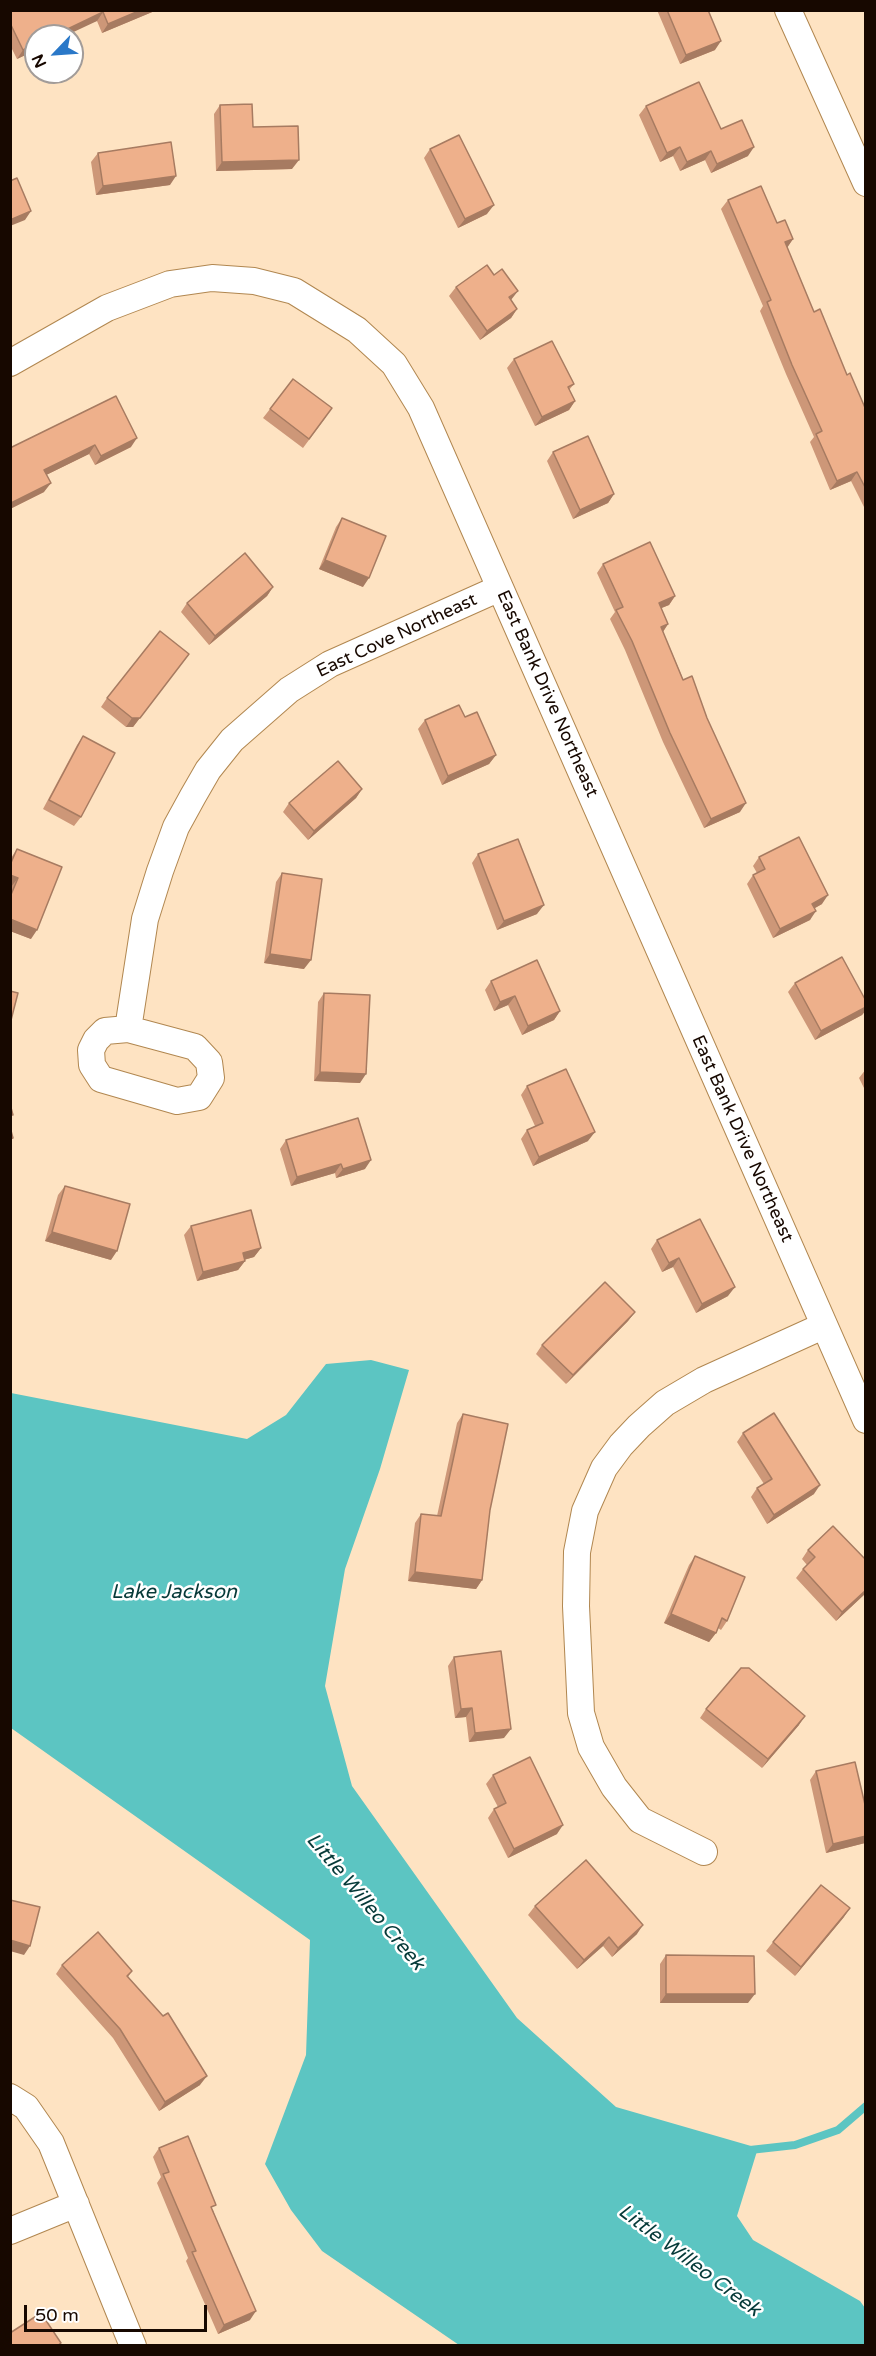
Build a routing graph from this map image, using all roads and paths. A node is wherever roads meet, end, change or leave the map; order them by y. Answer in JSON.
{"nodes":[{"id":1,"x":788,"y":10,"type":"edge"},
{"id":2,"x":866,"y":183,"type":"edge"},
{"id":3,"x":10,"y":363,"type":"edge"},
{"id":4,"x":500,"y":588,"type":"junction"},
{"id":5,"x":128,"y":1029,"type":"dead end"},
{"id":6,"x":823,"y":1326,"type":"junction"},
{"id":7,"x":866,"y":1420,"type":"edge"},
{"id":8,"x":704,"y":1852,"type":"dead end"},
{"id":9,"x":10,"y":2097,"type":"edge"},
{"id":10,"x":76,"y":2204,"type":"junction"},
{"id":11,"x":10,"y":2230,"type":"edge"},
{"id":12,"x":133,"y":2346,"type":"edge"}],
"edges":[{"from":1,"to":2,"type":"street"},
{"from":3,"to":4,"type":"street","name":"East Bank Drive Northeast"},
{"from":4,"to":5,"type":"street","name":"East Cove Northeast"},
{"from":4,"to":6,"type":"street","name":"East Bank Drive Northeast"},
{"from":6,"to":7,"type":"street","name":"East Bank Drive Northeast"},
{"from":6,"to":8,"type":"street"},
{"from":9,"to":10,"type":"street"},
{"from":10,"to":11,"type":"street"},
{"from":10,"to":12,"type":"street"}]}
